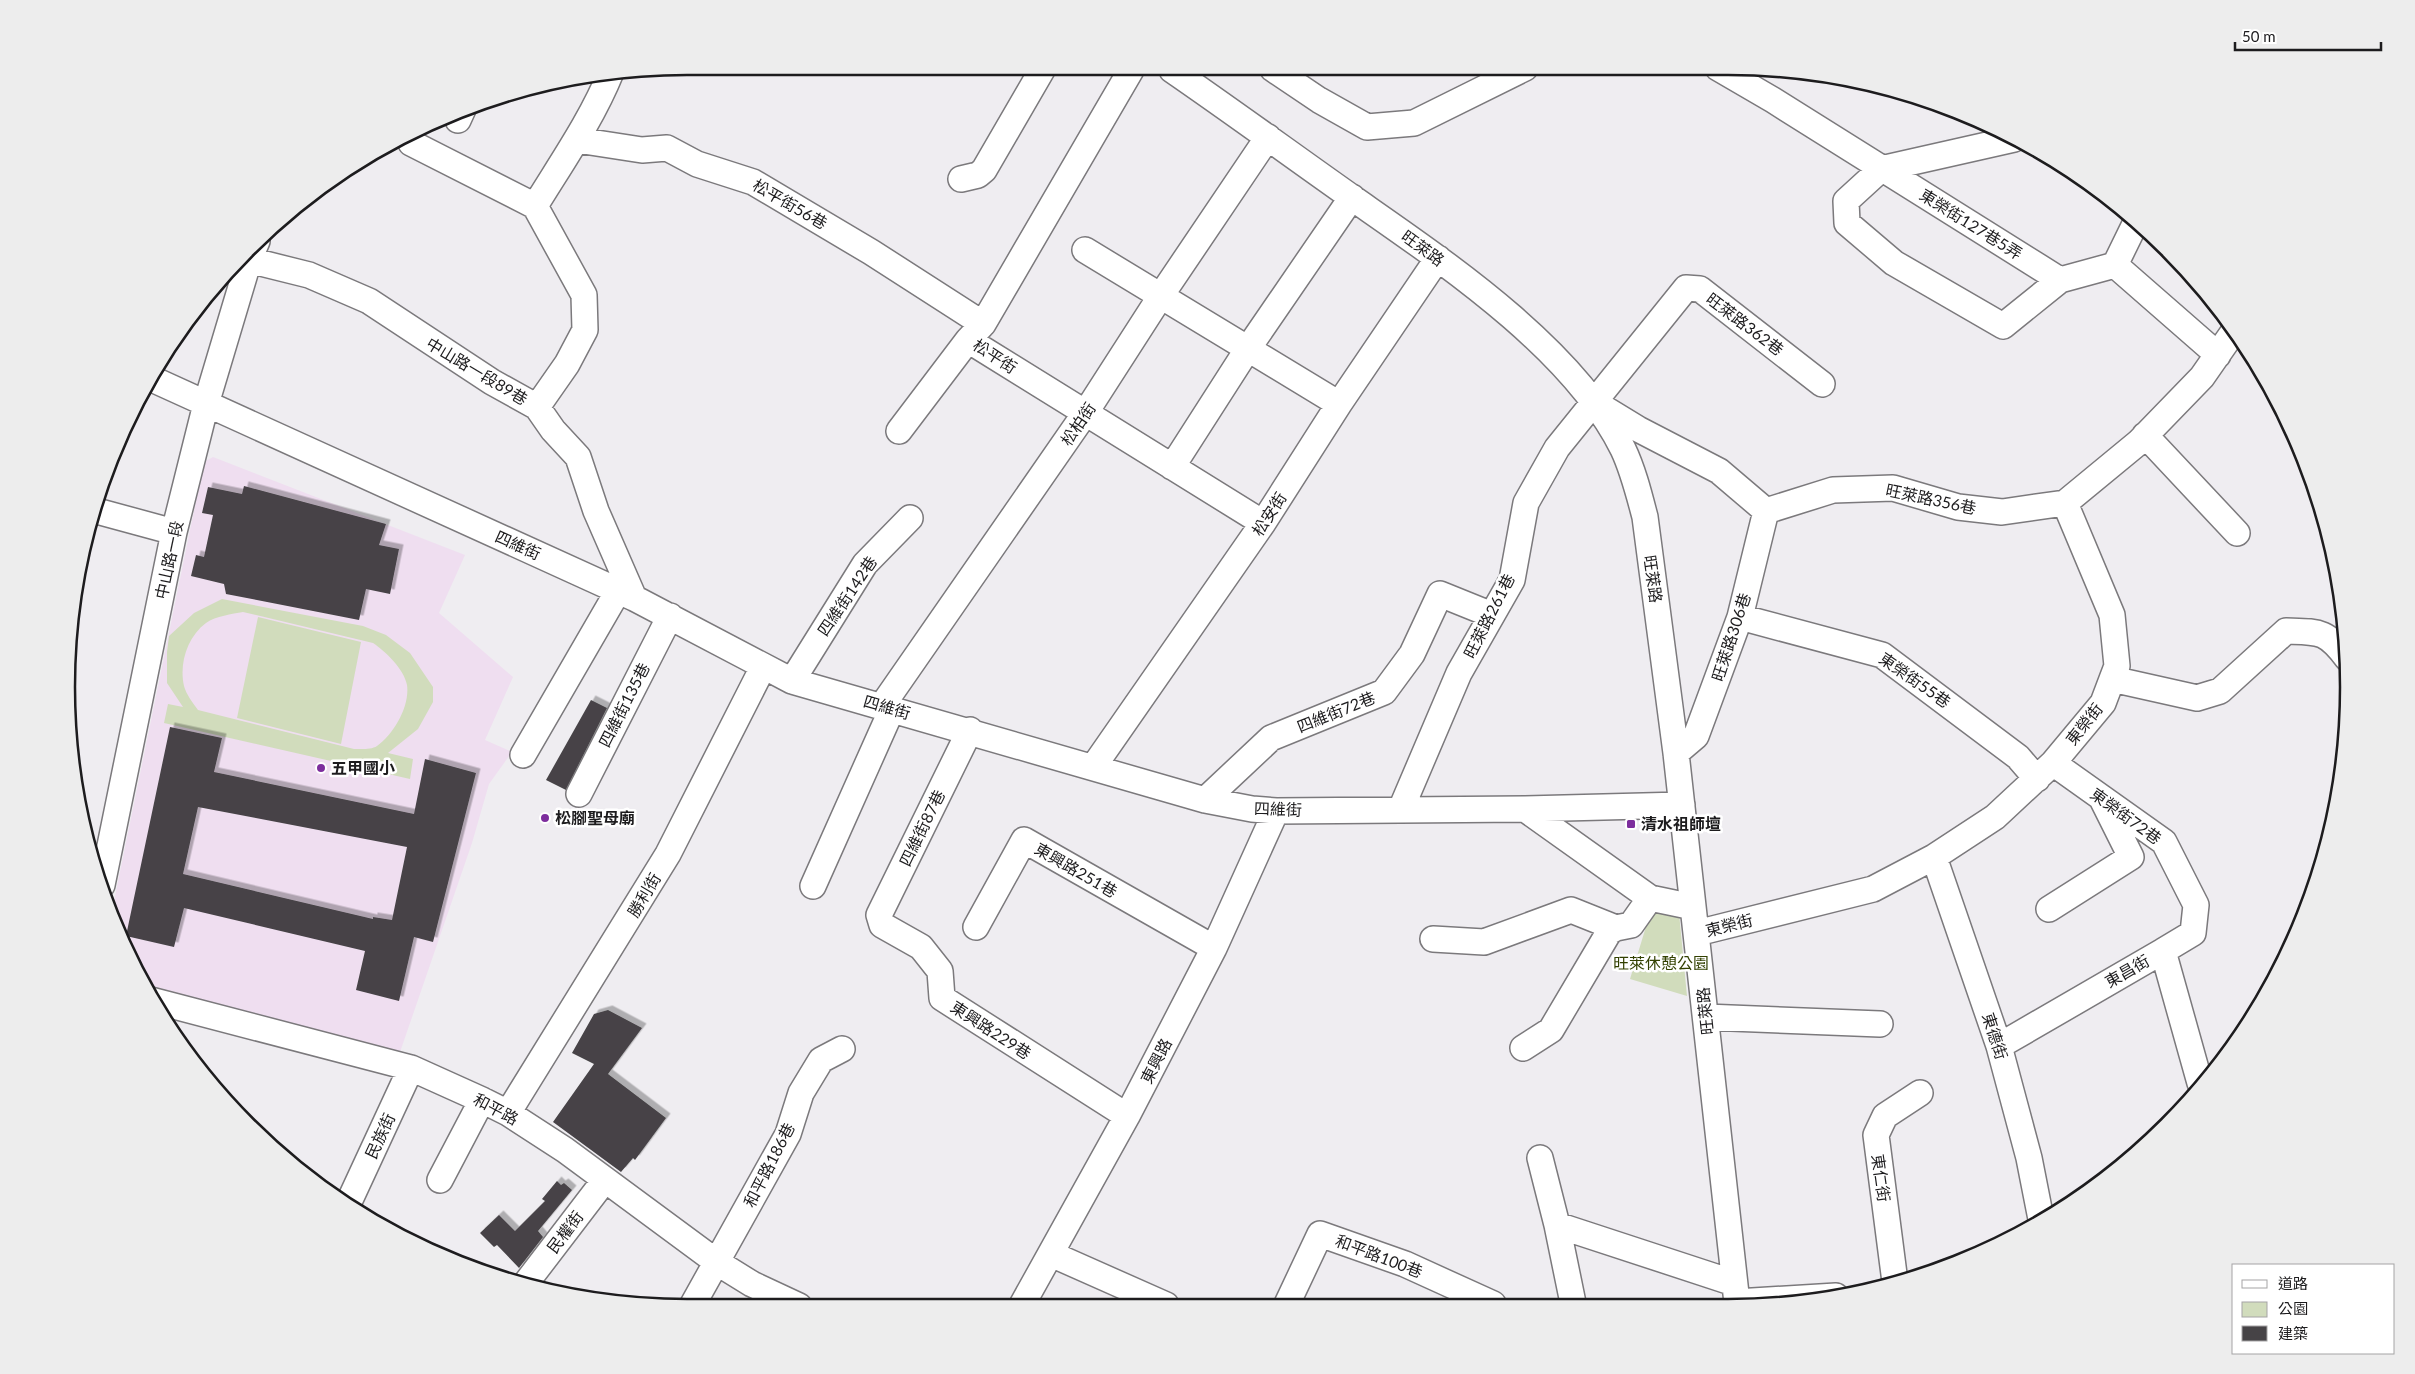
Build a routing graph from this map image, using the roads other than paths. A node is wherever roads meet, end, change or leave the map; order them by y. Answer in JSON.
{"nodes":[{"id":1,"x":1039,"y":75,"type":"edge"},
{"id":2,"x":1128,"y":75,"type":"edge"},
{"id":3,"x":1179,"y":75,"type":"edge"},
{"id":4,"x":1282,"y":75,"type":"edge"},
{"id":5,"x":1511,"y":75,"type":"edge"},
{"id":6,"x":1730,"y":75,"type":"edge"},
{"id":7,"x":608,"y":80,"type":"edge"},
{"id":8,"x":1268,"y":137,"type":"junction"},
{"id":9,"x":577,"y":140,"type":"junction"},
{"id":10,"x":2005,"y":141,"type":"edge"},
{"id":11,"x":411,"y":143,"type":"dead end"},
{"id":12,"x":1881,"y":169,"type":"junction"},
{"id":13,"x":961,"y":179,"type":"dead end"},
{"id":14,"x":1352,"y":197,"type":"junction"},
{"id":15,"x":535,"y":206,"type":"junction"},
{"id":16,"x":2132,"y":227,"type":"edge"},
{"id":17,"x":1085,"y":250,"type":"dead end"},
{"id":18,"x":254,"y":254,"type":"edge"},
{"id":19,"x":1438,"y":258,"type":"junction"},
{"id":20,"x":246,"y":263,"type":"edge"},
{"id":21,"x":2114,"y":265,"type":"junction"},
{"id":22,"x":2060,"y":280,"type":"junction"},
{"id":23,"x":1160,"y":297,"type":"junction"},
{"id":24,"x":976,"y":332,"type":"junction"},
{"id":25,"x":2230,"y":337,"type":"edge"},
{"id":26,"x":1247,"y":350,"type":"junction"},
{"id":27,"x":2218,"y":355,"type":"junction"},
{"id":28,"x":157,"y":381,"type":"edge"},
{"id":29,"x":1822,"y":384,"type":"dead end"},
{"id":30,"x":1593,"y":401,"type":"junction"},
{"id":31,"x":206,"y":404,"type":"junction"},
{"id":32,"x":1339,"y":404,"type":"junction"},
{"id":33,"x":538,"y":407,"type":"junction"},
{"id":34,"x":1086,"y":412,"type":"junction"},
{"id":35,"x":900,"y":431,"type":"dead end"},
{"id":36,"x":2145,"y":435,"type":"junction"},
{"id":37,"x":1172,"y":467,"type":"junction"},
{"id":38,"x":2065,"y":503,"type":"junction"},
{"id":39,"x":1766,"y":511,"type":"junction"},
{"id":40,"x":101,"y":512,"type":"edge"},
{"id":41,"x":910,"y":518,"type":"dead end"},
{"id":42,"x":1263,"y":523,"type":"junction"},
{"id":43,"x":174,"y":532,"type":"junction"},
{"id":44,"x":2237,"y":533,"type":"dead end"},
{"id":45,"x":626,"y":594,"type":"junction"},
{"id":46,"x":1492,"y":615,"type":"junction"},
{"id":47,"x":670,"y":616,"type":"junction"},
{"id":48,"x":1740,"y":617,"type":"junction"},
{"id":49,"x":2339,"y":648,"type":"edge"},
{"id":50,"x":762,"y":667,"type":"junction"},
{"id":51,"x":2112,"y":679,"type":"junction"},
{"id":52,"x":792,"y":681,"type":"junction"},
{"id":53,"x":887,"y":707,"type":"junction"},
{"id":54,"x":970,"y":730,"type":"junction"},
{"id":55,"x":1676,"y":753,"type":"junction"},
{"id":56,"x":523,"y":755,"type":"dead end"},
{"id":57,"x":1094,"y":766,"type":"junction"},
{"id":58,"x":2045,"y":771,"type":"junction"},
{"id":59,"x":579,"y":794,"type":"dead end"},
{"id":60,"x":2101,"y":797,"type":"junction"},
{"id":61,"x":1205,"y":800,"type":"junction"},
{"id":62,"x":1682,"y":806,"type":"junction"},
{"id":63,"x":1401,"y":809,"type":"junction"},
{"id":64,"x":1525,"y":809,"type":"junction"},
{"id":65,"x":1276,"y":811,"type":"junction"},
{"id":66,"x":1934,"y":857,"type":"junction"},
{"id":67,"x":104,"y":874,"type":"edge"},
{"id":68,"x":813,"y":886,"type":"dead end"},
{"id":69,"x":1650,"y":898,"type":"junction"},
{"id":70,"x":1693,"y":907,"type":"junction"},
{"id":71,"x":2049,"y":909,"type":"dead end"},
{"id":72,"x":882,"y":925,"type":"joint"},
{"id":73,"x":976,"y":927,"type":"dead end"},
{"id":74,"x":1616,"y":928,"type":"junction"},
{"id":75,"x":1697,"y":934,"type":"junction"},
{"id":76,"x":1434,"y":939,"type":"dead end"},
{"id":77,"x":1214,"y":948,"type":"junction"},
{"id":78,"x":2163,"y":951,"type":"junction"},
{"id":79,"x":163,"y":1003,"type":"edge"},
{"id":80,"x":1706,"y":1017,"type":"junction"},
{"id":81,"x":1880,"y":1024,"type":"dead end"},
{"id":82,"x":1999,"y":1046,"type":"junction"},
{"id":83,"x":1523,"y":1048,"type":"dead end"},
{"id":84,"x":842,"y":1049,"type":"dead end"},
{"id":85,"x":411,"y":1068,"type":"junction"},
{"id":86,"x":2199,"y":1078,"type":"edge"},
{"id":87,"x":1920,"y":1093,"type":"dead end"},
{"id":88,"x":482,"y":1100,"type":"junction"},
{"id":89,"x":508,"y":1113,"type":"junction"},
{"id":90,"x":1127,"y":1116,"type":"junction"},
{"id":91,"x":1540,"y":1158,"type":"dead end"},
{"id":92,"x":440,"y":1180,"type":"dead end"},
{"id":93,"x":604,"y":1181,"type":"junction"},
{"id":94,"x":351,"y":1198,"type":"edge"},
{"id":95,"x":2040,"y":1213,"type":"edge"},
{"id":96,"x":1558,"y":1225,"type":"junction"},
{"id":97,"x":1050,"y":1254,"type":"junction"},
{"id":98,"x":718,"y":1263,"type":"junction"},
{"id":99,"x":1894,"y":1276,"type":"edge"},
{"id":100,"x":530,"y":1278,"type":"edge"},
{"id":101,"x":1736,"y":1296,"type":"edge"},
{"id":102,"x":1788,"y":1296,"type":"edge"},
{"id":103,"x":696,"y":1299,"type":"edge"},
{"id":104,"x":784,"y":1299,"type":"edge"},
{"id":105,"x":1025,"y":1299,"type":"edge"},
{"id":106,"x":1152,"y":1299,"type":"edge"},
{"id":107,"x":1289,"y":1299,"type":"edge"},
{"id":108,"x":1481,"y":1299,"type":"edge"},
{"id":109,"x":1572,"y":1299,"type":"edge"}],
"edges":[{"from":1,"to":13,"type":"street"},
{"from":2,"to":24,"type":"street","name":"松平街"},
{"from":3,"to":8,"type":"street","name":"旺萊路"},
{"from":4,"to":5,"type":"street"},
{"from":6,"to":12,"type":"street","name":"東榮街127巷5弄"},
{"from":7,"to":9,"type":"street"},
{"from":8,"to":14,"type":"street","name":"旺萊路"},
{"from":8,"to":23,"type":"street","name":"松柏街"},
{"from":9,"to":15,"type":"street"},
{"from":9,"to":24,"type":"street","name":"松平街56巷"},
{"from":10,"to":12,"type":"street"},
{"from":11,"to":15,"type":"street"},
{"from":12,"to":22,"type":"street","name":"東榮街127巷5弄"},
{"from":12,"to":22,"type":"street"},
{"from":14,"to":19,"type":"street","name":"旺萊路"},
{"from":14,"to":26,"type":"street"},
{"from":15,"to":33,"type":"street"},
{"from":16,"to":21,"type":"street"},
{"from":17,"to":23,"type":"street"},
{"from":18,"to":33,"type":"street","name":"中山路一段89巷"},
{"from":19,"to":30,"type":"street","name":"旺萊路"},
{"from":19,"to":32,"type":"street","name":"松安街"},
{"from":20,"to":31,"type":"street","name":"中山路一段"},
{"from":21,"to":22,"type":"street"},
{"from":21,"to":27,"type":"street"},
{"from":23,"to":26,"type":"street"},
{"from":23,"to":34,"type":"street","name":"松柏街"},
{"from":24,"to":34,"type":"street","name":"松平街"},
{"from":24,"to":35,"type":"street"},
{"from":25,"to":27,"type":"street"},
{"from":26,"to":32,"type":"street"},
{"from":26,"to":37,"type":"street"},
{"from":27,"to":36,"type":"street"},
{"from":28,"to":31,"type":"street","name":"四維街"},
{"from":29,"to":30,"type":"street","name":"旺萊路362巷"},
{"from":30,"to":39,"type":"street"},
{"from":30,"to":46,"type":"street","name":"旺萊路261巷"},
{"from":30,"to":55,"type":"street","name":"旺萊路"},
{"from":31,"to":43,"type":"street","name":"中山路一段"},
{"from":31,"to":45,"type":"street","name":"四維街"},
{"from":32,"to":42,"type":"street","name":"松安街"},
{"from":33,"to":45,"type":"street","name":"中山路一段89巷"},
{"from":34,"to":37,"type":"street","name":"松平街"},
{"from":34,"to":53,"type":"street","name":"松柏街"},
{"from":36,"to":38,"type":"street"},
{"from":36,"to":44,"type":"street"},
{"from":37,"to":42,"type":"street","name":"松平街"},
{"from":38,"to":39,"type":"street","name":"旺萊路356巷"},
{"from":38,"to":51,"type":"street","name":"東榮街"},
{"from":39,"to":48,"type":"street","name":"旺萊路306巷"},
{"from":40,"to":43,"type":"street"},
{"from":41,"to":52,"type":"street","name":"四維街142巷"},
{"from":42,"to":57,"type":"street","name":"松安街"},
{"from":43,"to":67,"type":"street","name":"中山路一段"},
{"from":45,"to":47,"type":"street","name":"四維街"},
{"from":45,"to":56,"type":"street"},
{"from":46,"to":61,"type":"street","name":"四維街72巷"},
{"from":46,"to":63,"type":"street","name":"旺萊路261巷"},
{"from":47,"to":50,"type":"street","name":"四維街"},
{"from":47,"to":59,"type":"street","name":"四維街135巷"},
{"from":48,"to":55,"type":"street","name":"旺萊路306巷"},
{"from":48,"to":58,"type":"street","name":"東榮街55巷"},
{"from":49,"to":51,"type":"street"},
{"from":50,"to":52,"type":"street","name":"四維街"},
{"from":50,"to":89,"type":"street","name":"勝利街"},
{"from":51,"to":58,"type":"street","name":"東榮街"},
{"from":52,"to":53,"type":"street","name":"四維街"},
{"from":53,"to":54,"type":"street","name":"四維街"},
{"from":53,"to":68,"type":"street","name":"松柏街"},
{"from":54,"to":57,"type":"street","name":"四維街"},
{"from":54,"to":72,"type":"street","name":"四維街87巷"},
{"from":55,"to":62,"type":"street","name":"旺萊路"},
{"from":57,"to":61,"type":"street","name":"四維街"},
{"from":58,"to":60,"type":"street","name":"東榮街72巷"},
{"from":58,"to":66,"type":"street","name":"東榮街"},
{"from":60,"to":71,"type":"street"},
{"from":60,"to":78,"type":"street","name":"東榮街72巷"},
{"from":61,"to":65,"type":"street","name":"四維街"},
{"from":62,"to":64,"type":"street","name":"四維街"},
{"from":62,"to":70,"type":"street","name":"旺萊路"},
{"from":63,"to":64,"type":"street","name":"四維街"},
{"from":63,"to":65,"type":"street","name":"四維街"},
{"from":64,"to":69,"type":"street"},
{"from":65,"to":77,"type":"street","name":"東興路"},
{"from":66,"to":75,"type":"street","name":"東榮街"},
{"from":66,"to":82,"type":"street","name":"東德街"},
{"from":69,"to":70,"type":"street"},
{"from":69,"to":74,"type":"street"},
{"from":70,"to":75,"type":"street","name":"旺萊路"},
{"from":72,"to":90,"type":"street","name":"東興路229巷"},
{"from":73,"to":77,"type":"street","name":"東興路251巷"},
{"from":74,"to":76,"type":"street"},
{"from":74,"to":83,"type":"street"},
{"from":75,"to":80,"type":"street","name":"旺萊路"},
{"from":77,"to":90,"type":"street","name":"東興路"},
{"from":78,"to":82,"type":"street","name":"東昌街"},
{"from":78,"to":86,"type":"street","name":"東昌街"},
{"from":79,"to":85,"type":"street","name":"和平路"},
{"from":80,"to":81,"type":"street"},
{"from":80,"to":101,"type":"street","name":"旺萊路"},
{"from":82,"to":95,"type":"street","name":"東德街"},
{"from":84,"to":98,"type":"street","name":"和平路186巷"},
{"from":85,"to":88,"type":"street","name":"和平路"},
{"from":85,"to":94,"type":"street","name":"民族街"},
{"from":87,"to":99,"type":"street","name":"東仁街"},
{"from":88,"to":89,"type":"street","name":"和平路"},
{"from":88,"to":92,"type":"street"},
{"from":89,"to":93,"type":"street","name":"和平路"},
{"from":90,"to":97,"type":"street","name":"東興路"},
{"from":91,"to":96,"type":"street"},
{"from":93,"to":98,"type":"street","name":"和平路"},
{"from":93,"to":100,"type":"street","name":"民權街"},
{"from":96,"to":101,"type":"street"},
{"from":96,"to":109,"type":"street"},
{"from":97,"to":105,"type":"street","name":"東興路"},
{"from":97,"to":106,"type":"street"},
{"from":98,"to":103,"type":"street","name":"和平路186巷"},
{"from":98,"to":104,"type":"street","name":"和平路"},
{"from":101,"to":102,"type":"street"},
{"from":107,"to":108,"type":"street","name":"和平路100巷"}]}
